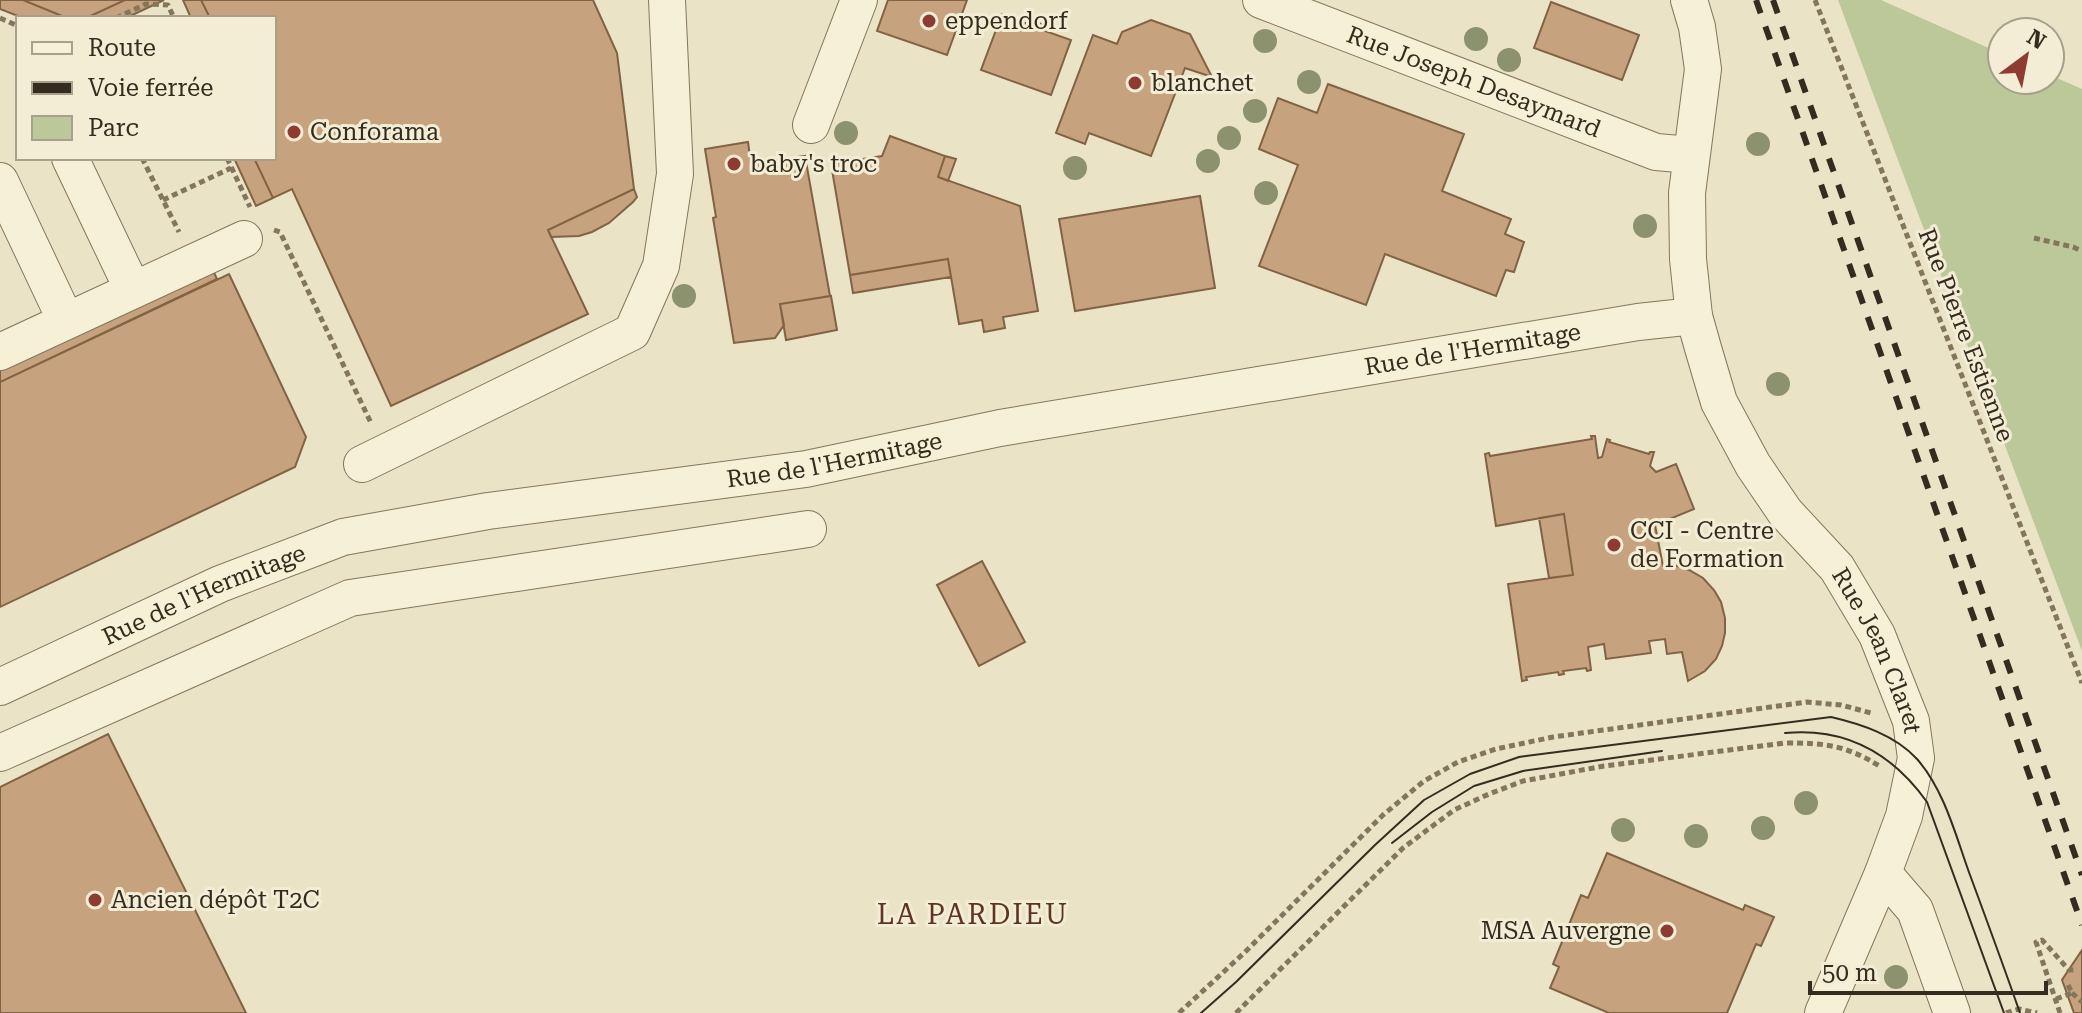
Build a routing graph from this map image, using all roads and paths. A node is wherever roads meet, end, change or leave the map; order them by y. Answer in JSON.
{"nodes":[{"id":1,"x":667,"y":0,"type":"edge"},
{"id":2,"x":859,"y":0,"type":"edge"},
{"id":3,"x":1261,"y":0,"type":"edge"},
{"id":4,"x":1689,"y":0,"type":"edge"},
{"id":5,"x":1815,"y":0,"type":"edge"},
{"id":6,"x":120,"y":16,"type":"edge"},
{"id":7,"x":173,"y":16,"type":"edge"},
{"id":8,"x":811,"y":125,"type":"dead end"},
{"id":9,"x":1691,"y":155,"type":"junction"},
{"id":10,"x":71,"y":160,"type":"edge"},
{"id":11,"x":143,"y":160,"type":"edge"},
{"id":12,"x":228,"y":160,"type":"edge"},
{"id":13,"x":231,"y":168,"type":"junction"},
{"id":14,"x":0,"y":181,"type":"edge"},
{"id":15,"x":163,"y":200,"type":"junction"},
{"id":16,"x":257,"y":228,"type":"junction"},
{"id":17,"x":2034,"y":238,"type":"dead end"},
{"id":18,"x":2082,"y":251,"type":"edge"},
{"id":19,"x":194,"y":262,"type":"junction"},
{"id":20,"x":133,"y":290,"type":"junction"},
{"id":21,"x":1694,"y":316,"type":"junction"},
{"id":22,"x":66,"y":321,"type":"junction"},
{"id":23,"x":0,"y":352,"type":"edge"},
{"id":24,"x":374,"y":458,"type":"joint"},
{"id":25,"x":808,"y":529,"type":"dead end"},
{"id":26,"x":2082,"y":683,"type":"edge"},
{"id":27,"x":0,"y":687,"type":"edge"},
{"id":28,"x":1911,"y":721,"type":"junction"},
{"id":29,"x":0,"y":753,"type":"edge"},
{"id":30,"x":1909,"y":796,"type":"junction"},
{"id":31,"x":1883,"y":873,"type":"junction"},
{"id":32,"x":2067,"y":968,"type":"junction"},
{"id":33,"x":2076,"y":970,"type":"dead end"},
{"id":34,"x":2072,"y":993,"type":"junction"},
{"id":35,"x":2056,"y":999,"type":"junction"},
{"id":36,"x":2082,"y":1002,"type":"edge"},
{"id":37,"x":1179,"y":1013,"type":"edge"},
{"id":38,"x":1236,"y":1013,"type":"edge"},
{"id":39,"x":1823,"y":1013,"type":"edge"},
{"id":40,"x":1952,"y":1013,"type":"edge"},
{"id":41,"x":2006,"y":1013,"type":"edge"},
{"id":42,"x":2037,"y":1013,"type":"edge"},
{"id":43,"x":2060,"y":1013,"type":"edge"}],
"edges":[{"from":1,"to":24,"type":"street"},
{"from":2,"to":8,"type":"street"},
{"from":3,"to":9,"type":"street","name":"Rue Joseph Desaymard"},
{"from":4,"to":9,"type":"street","name":"Rue Jean Claret"},
{"from":5,"to":26,"type":"path","name":"Rue Pierre Estienne"},
{"from":6,"to":7,"type":"path"},
{"from":9,"to":21,"type":"street","name":"Rue Jean Claret"},
{"from":10,"to":20,"type":"street"},
{"from":11,"to":15,"type":"path"},
{"from":12,"to":13,"type":"path"},
{"from":13,"to":15,"type":"path"},
{"from":13,"to":16,"type":"path"},
{"from":14,"to":22,"type":"street"},
{"from":15,"to":19,"type":"path"},
{"from":16,"to":19,"type":"street"},
{"from":16,"to":24,"type":"path"},
{"from":17,"to":18,"type":"path"},
{"from":19,"to":20,"type":"street"},
{"from":20,"to":22,"type":"street"},
{"from":21,"to":27,"type":"street","name":"Rue de l'Hermitage"},
{"from":21,"to":28,"type":"street","name":"Rue Jean Claret"},
{"from":22,"to":23,"type":"street"},
{"from":25,"to":29,"type":"street"},
{"from":28,"to":30,"type":"street","name":"Rue Jean Claret"},
{"from":28,"to":37,"type":"path"},
{"from":30,"to":31,"type":"street","name":"Rue Jean Claret"},
{"from":30,"to":38,"type":"path"},
{"from":31,"to":39,"type":"street","name":"Rue Jean Claret"},
{"from":31,"to":40,"type":"street"},
{"from":32,"to":33,"type":"path"},
{"from":32,"to":34,"type":"path"},
{"from":32,"to":35,"type":"path"},
{"from":34,"to":35,"type":"path"},
{"from":34,"to":36,"type":"path"},
{"from":35,"to":43,"type":"path"},
{"from":41,"to":42,"type":"path"}]}
